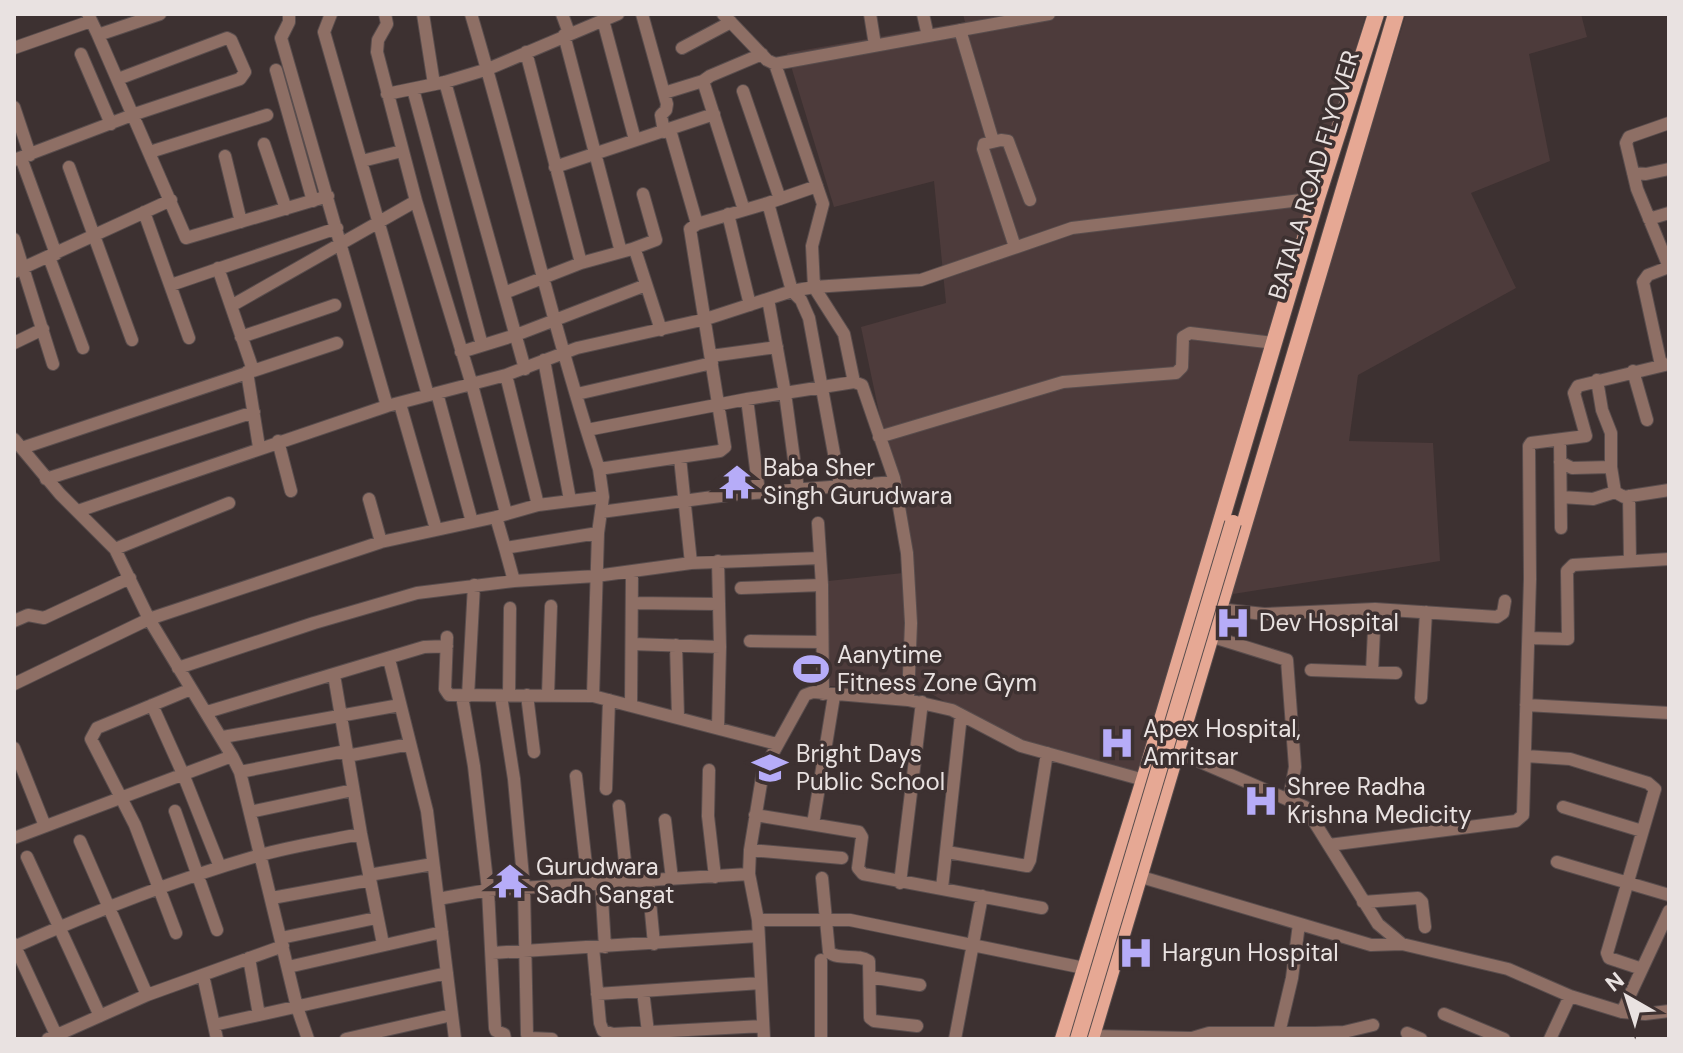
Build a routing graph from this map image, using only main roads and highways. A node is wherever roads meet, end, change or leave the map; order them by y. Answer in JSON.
{"nodes":[{"id":1,"x":1376,"y":14,"type":"edge"},
{"id":2,"x":1388,"y":14,"type":"edge"},
{"id":3,"x":1396,"y":14,"type":"edge"},
{"id":4,"x":1280,"y":347,"type":"junction"},
{"id":5,"x":1087,"y":1038,"type":"edge"},
{"id":6,"x":1063,"y":1039,"type":"edge"}],
"edges":[{"from":1,"to":4,"type":"main road"},
{"from":2,"to":4,"type":"main road","name":"BATALA ROAD FLYOVER"},
{"from":3,"to":5,"type":"main road"},
{"from":4,"to":5,"type":"main road","name":"BATALA ROAD FLYOVER","bridge":true},
{"from":4,"to":6,"type":"main road"}]}
